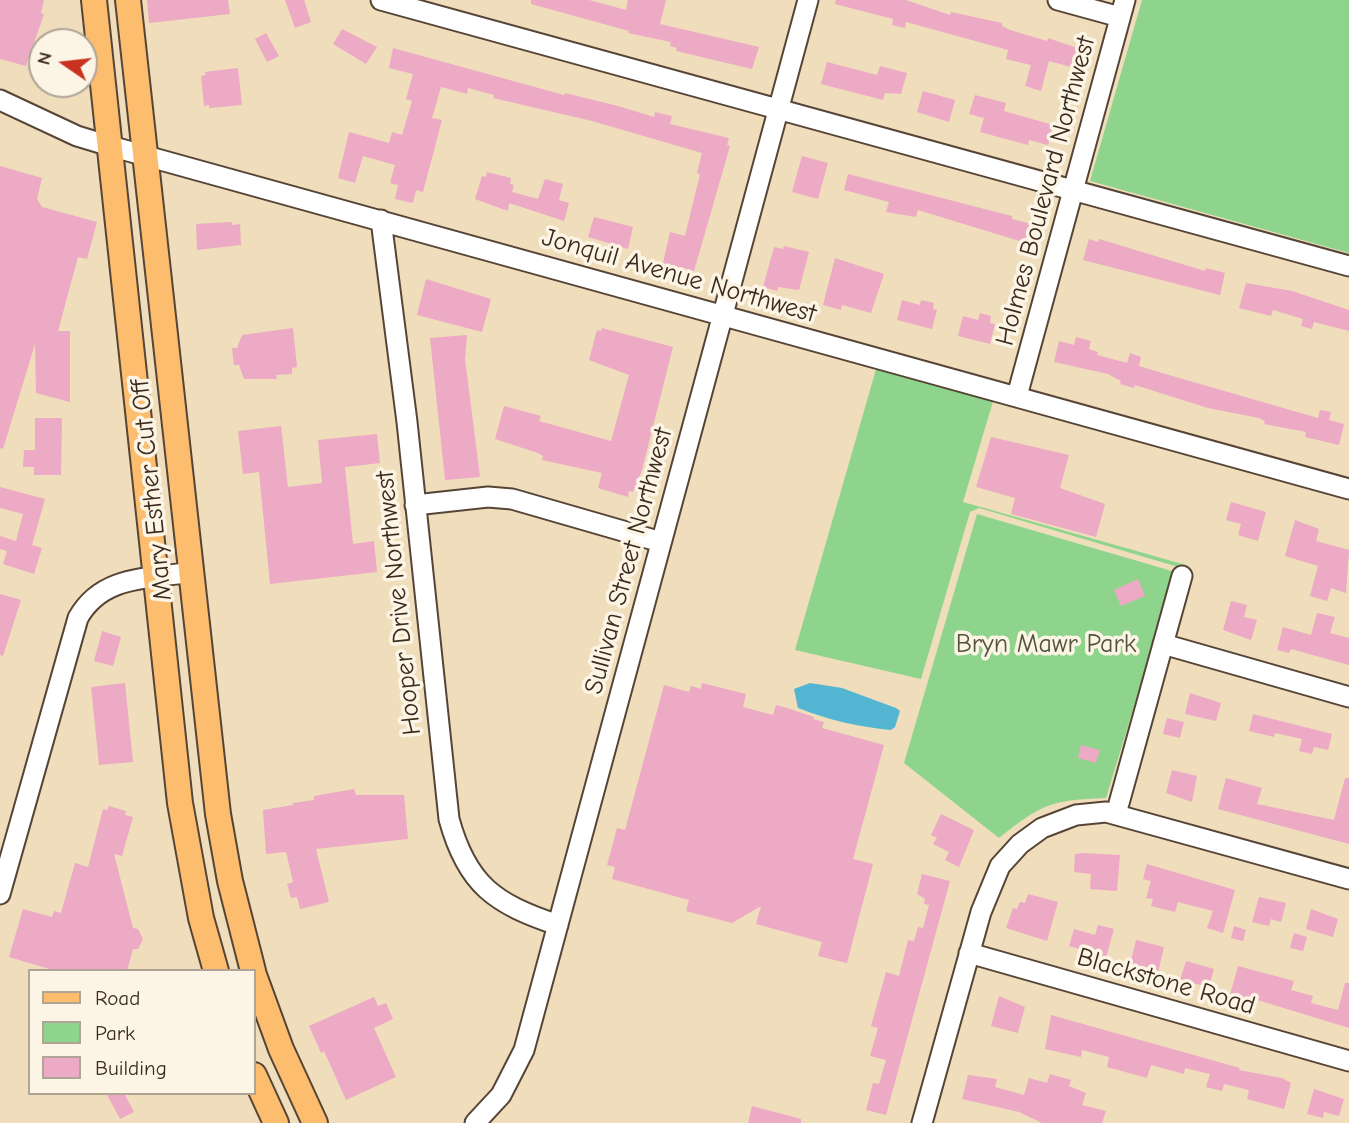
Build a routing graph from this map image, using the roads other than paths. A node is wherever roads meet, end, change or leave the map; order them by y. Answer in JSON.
{"nodes":[{"id":1,"x":94,"y":0,"type":"edge"},
{"id":2,"x":128,"y":0,"type":"edge"},
{"id":3,"x":380,"y":0,"type":"edge"},
{"id":4,"x":808,"y":0,"type":"edge"},
{"id":5,"x":1058,"y":0,"type":"edge"},
{"id":6,"x":1123,"y":8,"type":"edge"},
{"id":7,"x":0,"y":100,"type":"edge"},
{"id":8,"x":778,"y":109,"type":"junction"},
{"id":9,"x":110,"y":146,"type":"junction"},
{"id":10,"x":145,"y":155,"type":"junction"},
{"id":11,"x":1073,"y":191,"type":"junction"},
{"id":12,"x":381,"y":220,"type":"junction"},
{"id":13,"x":1349,"y":266,"type":"edge"},
{"id":14,"x":722,"y":315,"type":"junction"},
{"id":15,"x":1017,"y":396,"type":"junction"},
{"id":16,"x":1349,"y":489,"type":"edge"},
{"id":17,"x":415,"y":505,"type":"junction"},
{"id":18,"x":661,"y":542,"type":"junction"},
{"id":19,"x":192,"y":572,"type":"junction"},
{"id":20,"x":1182,"y":576,"type":"dead end"},
{"id":21,"x":155,"y":578,"type":"junction"},
{"id":22,"x":1163,"y":644,"type":"junction"},
{"id":23,"x":1349,"y":697,"type":"edge"},
{"id":24,"x":1116,"y":814,"type":"junction"},
{"id":25,"x":1349,"y":879,"type":"edge"},
{"id":26,"x":1,"y":883,"type":"edge"},
{"id":27,"x":558,"y":925,"type":"junction"},
{"id":28,"x":969,"y":953,"type":"junction"},
{"id":29,"x":252,"y":968,"type":"edge"},
{"id":30,"x":216,"y":969,"type":"edge"},
{"id":31,"x":234,"y":969,"type":"edge"},
{"id":32,"x":256,"y":979,"type":"edge"},
{"id":33,"x":1349,"y":1060,"type":"edge"},
{"id":34,"x":256,"y":1079,"type":"edge"},
{"id":35,"x":926,"y":1122,"type":"edge"},
{"id":36,"x":276,"y":1123,"type":"edge"},
{"id":37,"x":316,"y":1123,"type":"edge"},
{"id":38,"x":475,"y":1123,"type":"edge"}],
"edges":[{"from":1,"to":9,"type":"main road","name":"Mary Esther Cut Off"},
{"from":2,"to":10,"type":"main road","name":"Mary Esther Cut Off"},
{"from":3,"to":8,"type":"street"},
{"from":4,"to":8,"type":"street","name":"Sullivan Street Northwest"},
{"from":5,"to":6,"type":"street"},
{"from":6,"to":11,"type":"street","name":"Holmes Boulevard Northwest"},
{"from":7,"to":9,"type":"street","name":"Jonquil Avenue Northwest"},
{"from":8,"to":11,"type":"street"},
{"from":8,"to":14,"type":"street","name":"Sullivan Street Northwest"},
{"from":9,"to":10,"type":"street","name":"Jonquil Avenue Northwest"},
{"from":9,"to":21,"type":"main road","name":"Mary Esther Cut Off"},
{"from":10,"to":12,"type":"street","name":"Jonquil Avenue Northwest"},
{"from":10,"to":19,"type":"main road","name":"Mary Esther Cut Off"},
{"from":11,"to":13,"type":"street"},
{"from":11,"to":15,"type":"street","name":"Holmes Boulevard Northwest"},
{"from":12,"to":14,"type":"street","name":"Jonquil Avenue Northwest"},
{"from":12,"to":17,"type":"street","name":"Hooper Drive Northwest"},
{"from":14,"to":15,"type":"street","name":"Jonquil Avenue Northwest"},
{"from":14,"to":18,"type":"street","name":"Sullivan Street Northwest"},
{"from":15,"to":16,"type":"street","name":"Jonquil Avenue Northwest"},
{"from":17,"to":18,"type":"street"},
{"from":17,"to":27,"type":"street","name":"Hooper Drive Northwest"},
{"from":18,"to":27,"type":"street","name":"Sullivan Street Northwest"},
{"from":19,"to":21,"type":"street"},
{"from":19,"to":29,"type":"main road","name":"Mary Esther Cut Off"},
{"from":20,"to":22,"type":"street"},
{"from":21,"to":26,"type":"street"},
{"from":21,"to":30,"type":"main road","name":"Mary Esther Cut Off"},
{"from":22,"to":23,"type":"street"},
{"from":22,"to":24,"type":"street"},
{"from":24,"to":25,"type":"street"},
{"from":24,"to":28,"type":"street"},
{"from":27,"to":38,"type":"street","name":"Sullivan Street Northwest"},
{"from":28,"to":33,"type":"street","name":"Blackstone Road"},
{"from":28,"to":35,"type":"street"},
{"from":29,"to":31,"type":"main road"},
{"from":32,"to":37,"type":"main road","name":"Mary Esther Cut Off"},
{"from":34,"to":36,"type":"main road"}]}
